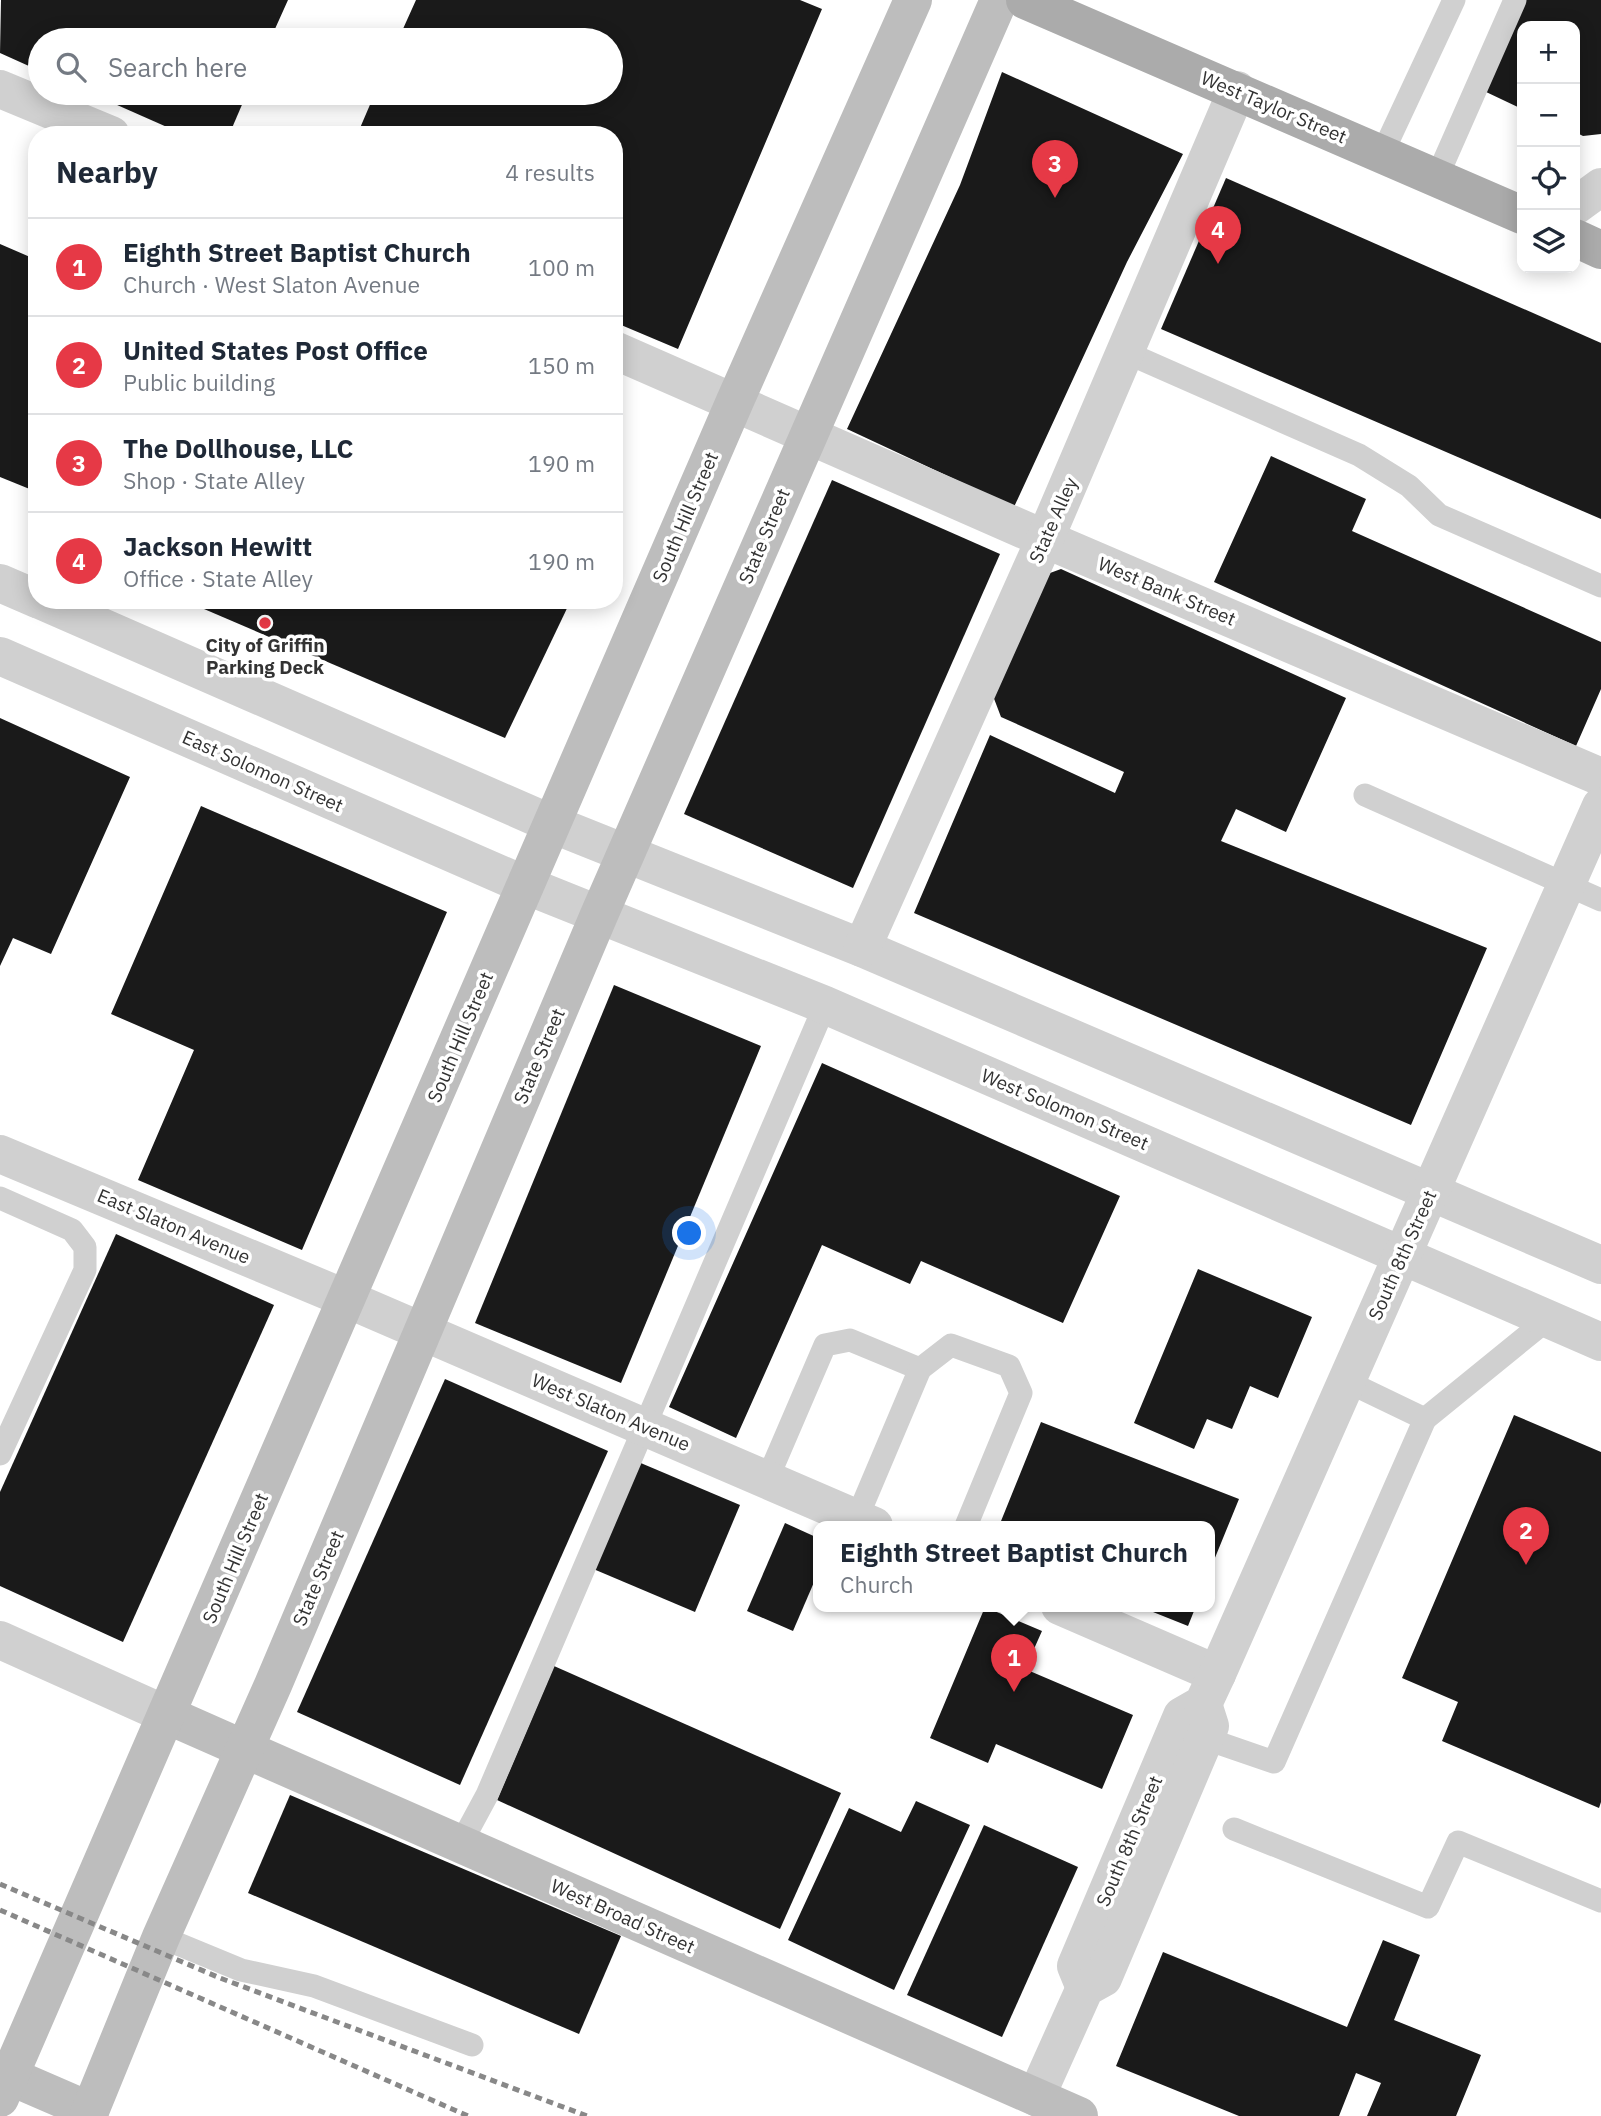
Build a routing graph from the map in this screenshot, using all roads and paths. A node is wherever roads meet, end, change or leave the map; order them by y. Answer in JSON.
{"nodes":[{"id":1,"x":914,"y":0,"type":"edge"},
{"id":2,"x":999,"y":0,"type":"edge"},
{"id":3,"x":1025,"y":0,"type":"edge"},
{"id":4,"x":1454,"y":0,"type":"edge"},
{"id":5,"x":1515,"y":0,"type":"edge"},
{"id":6,"x":0,"y":89,"type":"edge"},
{"id":7,"x":1237,"y":90,"type":"junction"},
{"id":8,"x":28,"y":101,"type":"edge"},
{"id":9,"x":39,"y":105,"type":"edge"},
{"id":10,"x":89,"y":126,"type":"edge"},
{"id":11,"x":1382,"y":154,"type":"junction"},
{"id":12,"x":1437,"y":177,"type":"junction"},
{"id":13,"x":1601,"y":187,"type":"edge"},
{"id":14,"x":1580,"y":202,"type":"edge"},
{"id":15,"x":1517,"y":213,"type":"edge"},
{"id":16,"x":1580,"y":240,"type":"edge"},
{"id":17,"x":1601,"y":250,"type":"edge"},
{"id":18,"x":1125,"y":352,"type":"junction"},
{"id":19,"x":623,"y":354,"type":"edge"},
{"id":20,"x":735,"y":401,"type":"junction"},
{"id":21,"x":808,"y":434,"type":"junction"},
{"id":22,"x":1045,"y":539,"type":"junction"},
{"id":23,"x":0,"y":583,"type":"edge"},
{"id":24,"x":1601,"y":586,"type":"edge"},
{"id":25,"x":28,"y":596,"type":"edge"},
{"id":26,"x":59,"y":609,"type":"edge"},
{"id":27,"x":0,"y":656,"type":"edge"},
{"id":28,"x":1601,"y":777,"type":"edge"},
{"id":29,"x":1365,"y":795,"type":"dead end"},
{"id":30,"x":1601,"y":806,"type":"edge"},
{"id":31,"x":552,"y":824,"type":"junction"},
{"id":32,"x":626,"y":854,"type":"junction"},
{"id":33,"x":525,"y":885,"type":"junction"},
{"id":34,"x":1566,"y":885,"type":"junction"},
{"id":35,"x":1601,"y":900,"type":"edge"},
{"id":36,"x":599,"y":915,"type":"junction"},
{"id":37,"x":862,"y":947,"type":"junction"},
{"id":38,"x":825,"y":1005,"type":"junction"},
{"id":39,"x":0,"y":1154,"type":"edge"},
{"id":40,"x":1430,"y":1192,"type":"junction"},
{"id":41,"x":0,"y":1198,"type":"edge"},
{"id":42,"x":1402,"y":1256,"type":"junction"},
{"id":43,"x":1601,"y":1265,"type":"edge"},
{"id":44,"x":347,"y":1299,"type":"junction"},
{"id":45,"x":1548,"y":1319,"type":"junction"},
{"id":46,"x":422,"y":1332,"type":"junction"},
{"id":47,"x":1601,"y":1342,"type":"edge"},
{"id":48,"x":920,"y":1368,"type":"junction"},
{"id":49,"x":1346,"y":1381,"type":"junction"},
{"id":50,"x":1425,"y":1419,"type":"junction"},
{"id":51,"x":645,"y":1426,"type":"junction"},
{"id":52,"x":0,"y":1454,"type":"edge"},
{"id":53,"x":767,"y":1480,"type":"junction"},
{"id":54,"x":864,"y":1521,"type":"edge"},
{"id":55,"x":866,"y":1521,"type":"edge"},
{"id":56,"x":968,"y":1521,"type":"edge"},
{"id":57,"x":1069,"y":1612,"type":"edge"},
{"id":58,"x":0,"y":1640,"type":"edge"},
{"id":59,"x":1208,"y":1705,"type":"junction"},
{"id":60,"x":167,"y":1715,"type":"junction"},
{"id":61,"x":245,"y":1749,"type":"junction"},
{"id":62,"x":1234,"y":1829,"type":"dead end"},
{"id":63,"x":460,"y":1845,"type":"junction"},
{"id":64,"x":1601,"y":1901,"type":"edge"},
{"id":65,"x":161,"y":1937,"type":"junction"},
{"id":66,"x":472,"y":2045,"type":"dead end"},
{"id":67,"x":3,"y":2082,"type":"edge"},
{"id":68,"x":1036,"y":2097,"type":"junction"},
{"id":69,"x":93,"y":2114,"type":"edge"},
{"id":70,"x":1079,"y":2116,"type":"edge"}],
"edges":[{"from":1,"to":20,"type":"main road","name":"South Hill Street"},
{"from":2,"to":21,"type":"main road","name":"State Street"},
{"from":3,"to":7,"type":"main road","name":"West Taylor Street"},
{"from":4,"to":11,"type":"lane"},
{"from":5,"to":12,"type":"lane"},
{"from":6,"to":8,"type":"street"},
{"from":7,"to":11,"type":"main road","name":"West Taylor Street"},
{"from":7,"to":18,"type":"street","name":"State Alley"},
{"from":9,"to":10,"type":"street"},
{"from":11,"to":12,"type":"main road","name":"West Taylor Street"},
{"from":12,"to":15,"type":"main road","name":"West Taylor Street"},
{"from":13,"to":14,"type":"street"},
{"from":16,"to":17,"type":"main road"},
{"from":18,"to":22,"type":"street","name":"State Alley"},
{"from":18,"to":24,"type":"lane"},
{"from":19,"to":20,"type":"street","name":"West Bank Street"},
{"from":20,"to":21,"type":"street","name":"West Bank Street"},
{"from":20,"to":31,"type":"main road","name":"South Hill Street"},
{"from":21,"to":22,"type":"street","name":"West Bank Street"},
{"from":21,"to":32,"type":"main road","name":"State Street"},
{"from":22,"to":28,"type":"street","name":"West Bank Street"},
{"from":22,"to":37,"type":"street","name":"State Alley"},
{"from":23,"to":25,"type":"street"},
{"from":26,"to":31,"type":"street"},
{"from":27,"to":33,"type":"street","name":"East Solomon Street"},
{"from":29,"to":34,"type":"lane"},
{"from":30,"to":34,"type":"street","name":"South 8th Street"},
{"from":31,"to":32,"type":"street"},
{"from":31,"to":33,"type":"main road","name":"South Hill Street"},
{"from":32,"to":36,"type":"main road","name":"State Street"},
{"from":32,"to":37,"type":"street"},
{"from":33,"to":36,"type":"street","name":"West Solomon Street"},
{"from":33,"to":44,"type":"main road","name":"South Hill Street"},
{"from":34,"to":35,"type":"lane"},
{"from":34,"to":40,"type":"street","name":"South 8th Street"},
{"from":36,"to":38,"type":"street","name":"West Solomon Street"},
{"from":36,"to":46,"type":"main road","name":"State Street"},
{"from":37,"to":40,"type":"street"},
{"from":38,"to":42,"type":"street","name":"West Solomon Street"},
{"from":38,"to":51,"type":"lane"},
{"from":39,"to":44,"type":"street","name":"East Slaton Avenue"},
{"from":40,"to":42,"type":"street","name":"South 8th Street"},
{"from":40,"to":43,"type":"street"},
{"from":41,"to":52,"type":"lane"},
{"from":42,"to":45,"type":"street","name":"West Solomon Street"},
{"from":42,"to":49,"type":"street","name":"South 8th Street"},
{"from":44,"to":46,"type":"street","name":"West Slaton Avenue"},
{"from":44,"to":60,"type":"main road","name":"South Hill Street"},
{"from":45,"to":47,"type":"street","name":"West Solomon Street"},
{"from":45,"to":50,"type":"lane"},
{"from":46,"to":51,"type":"street","name":"West Slaton Avenue"},
{"from":46,"to":61,"type":"main road","name":"State Street"},
{"from":48,"to":53,"type":"lane"},
{"from":48,"to":55,"type":"lane"},
{"from":48,"to":56,"type":"lane"},
{"from":49,"to":50,"type":"lane"},
{"from":49,"to":59,"type":"street","name":"South 8th Street"},
{"from":50,"to":59,"type":"lane"},
{"from":51,"to":53,"type":"street","name":"West Slaton Avenue"},
{"from":51,"to":63,"type":"lane"},
{"from":53,"to":54,"type":"street","name":"West Slaton Avenue"},
{"from":57,"to":59,"type":"street"},
{"from":58,"to":60,"type":"street"},
{"from":59,"to":68,"type":"street","name":"South 8th Street"},
{"from":60,"to":61,"type":"main road","name":"West Broad Street"},
{"from":60,"to":67,"type":"main road","name":"South Hill Street"},
{"from":61,"to":63,"type":"main road","name":"West Broad Street"},
{"from":61,"to":65,"type":"main road","name":"State Street"},
{"from":62,"to":64,"type":"lane"},
{"from":63,"to":68,"type":"main road","name":"West Broad Street"},
{"from":65,"to":66,"type":"lane"},
{"from":65,"to":69,"type":"main road","name":"State Street"},
{"from":67,"to":69,"type":"main road"},
{"from":68,"to":70,"type":"main road","name":"West Broad Street"}]}
